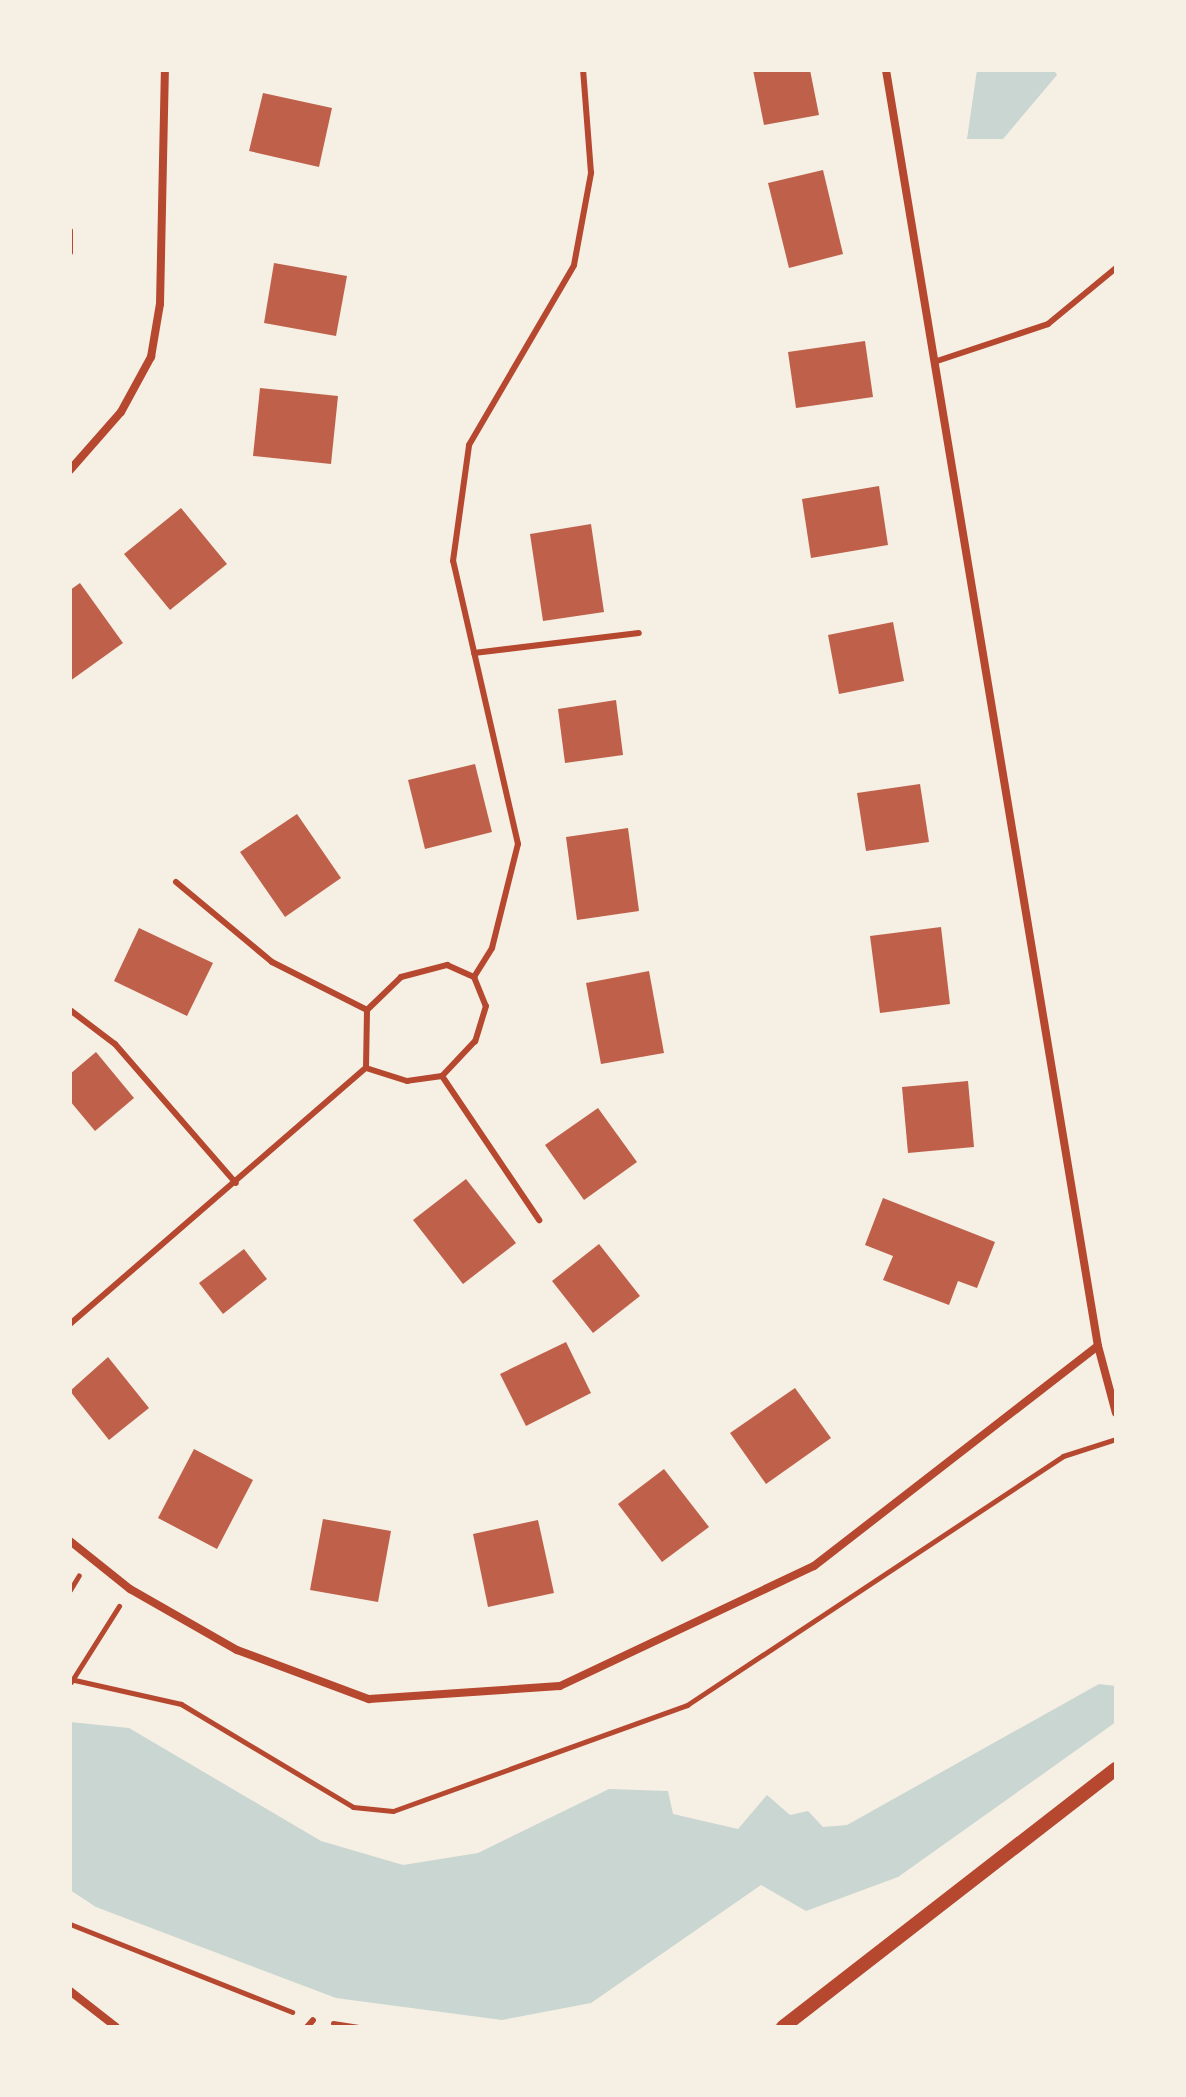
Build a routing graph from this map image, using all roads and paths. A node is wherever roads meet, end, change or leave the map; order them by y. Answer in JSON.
{"nodes":[{"id":1,"x":165,"y":70,"type":"edge"},
{"id":2,"x":583,"y":70,"type":"edge"},
{"id":3,"x":886,"y":70,"type":"edge"},
{"id":4,"x":70,"y":230,"type":"edge"},
{"id":5,"x":70,"y":252,"type":"edge"},
{"id":6,"x":1116,"y":268,"type":"edge"},
{"id":7,"x":934,"y":362,"type":"junction"},
{"id":8,"x":70,"y":470,"type":"edge"},
{"id":9,"x":639,"y":633,"type":"dead end"},
{"id":10,"x":474,"y":653,"type":"junction"},
{"id":11,"x":176,"y":882,"type":"dead end"},
{"id":12,"x":474,"y":977,"type":"junction"},
{"id":13,"x":70,"y":1010,"type":"edge"},
{"id":14,"x":367,"y":1010,"type":"junction"},
{"id":15,"x":366,"y":1068,"type":"junction"},
{"id":16,"x":442,"y":1076,"type":"junction"},
{"id":17,"x":236,"y":1183,"type":"junction"},
{"id":18,"x":539,"y":1220,"type":"dead end"},
{"id":19,"x":70,"y":1324,"type":"edge"},
{"id":20,"x":1098,"y":1346,"type":"junction"},
{"id":21,"x":1116,"y":1413,"type":"edge"},
{"id":22,"x":70,"y":1541,"type":"edge"},
{"id":23,"x":130,"y":1589,"type":"junction"},
{"id":24,"x":70,"y":1682,"type":"edge"},
{"id":25,"x":1116,"y":1769,"type":"edge"},
{"id":26,"x":70,"y":1924,"type":"edge"},
{"id":27,"x":70,"y":1991,"type":"edge"},
{"id":28,"x":313,"y":2020,"type":"junction"},
{"id":29,"x":116,"y":2027,"type":"edge"},
{"id":30,"x":307,"y":2027,"type":"edge"},
{"id":31,"x":359,"y":2027,"type":"edge"},
{"id":32,"x":783,"y":2027,"type":"edge"}],
"edges":[{"from":1,"to":8,"type":"street"},
{"from":2,"to":10,"type":"lane"},
{"from":3,"to":7,"type":"street"},
{"from":4,"to":5,"type":"path"},
{"from":6,"to":7,"type":"lane"},
{"from":7,"to":20,"type":"street"},
{"from":9,"to":10,"type":"lane"},
{"from":10,"to":12,"type":"lane"},
{"from":11,"to":14,"type":"lane"},
{"from":12,"to":14,"type":"lane"},
{"from":12,"to":16,"type":"lane"},
{"from":13,"to":17,"type":"lane"},
{"from":14,"to":15,"type":"lane"},
{"from":15,"to":16,"type":"lane"},
{"from":15,"to":17,"type":"lane"},
{"from":16,"to":18,"type":"lane"},
{"from":17,"to":19,"type":"lane"},
{"from":20,"to":21,"type":"street"},
{"from":20,"to":23,"type":"street"},
{"from":22,"to":23,"type":"street"},
{"from":23,"to":24,"type":"path"},
{"from":25,"to":32,"type":"street"},
{"from":26,"to":28,"type":"path"},
{"from":27,"to":29,"type":"street"},
{"from":28,"to":30,"type":"lane"},
{"from":28,"to":31,"type":"path"}]}
